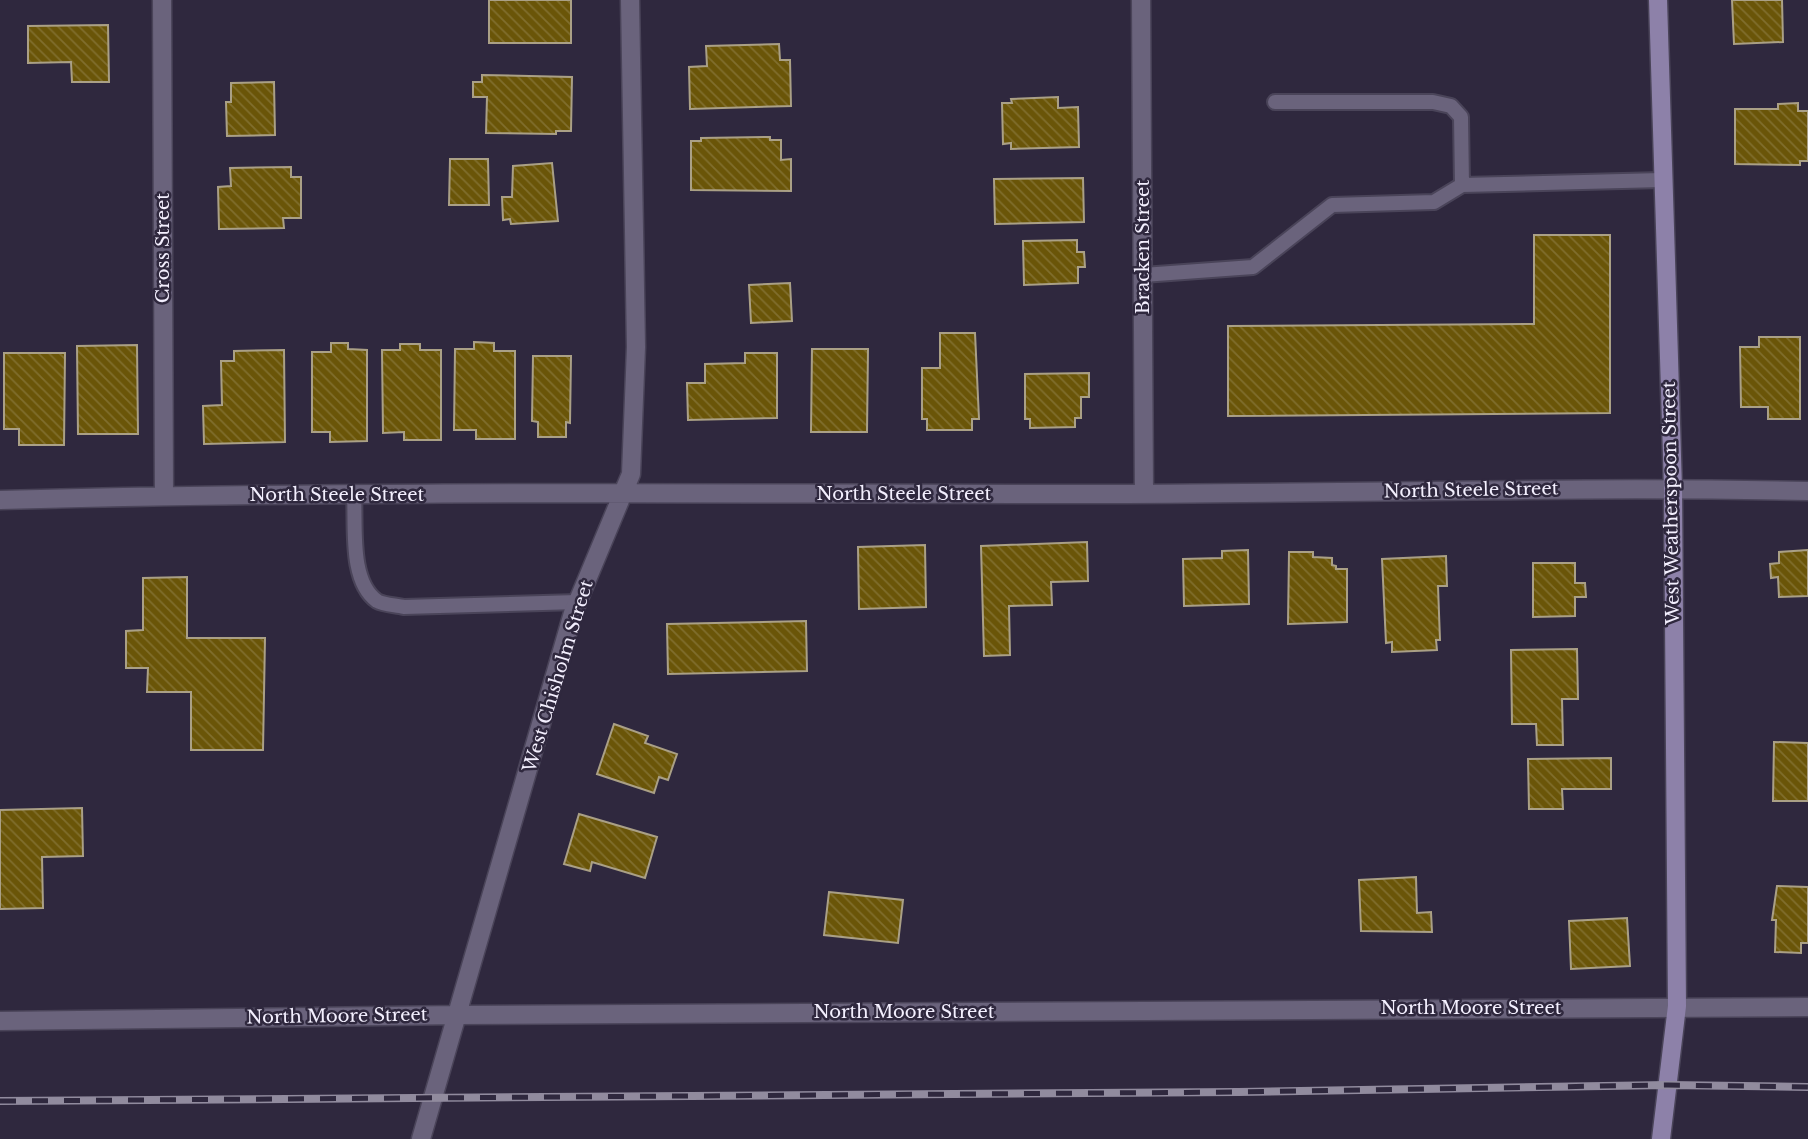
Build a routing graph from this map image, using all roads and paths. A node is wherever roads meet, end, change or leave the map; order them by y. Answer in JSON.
{"nodes":[{"id":1,"x":162,"y":0,"type":"edge"},
{"id":2,"x":630,"y":0,"type":"edge"},
{"id":3,"x":1142,"y":0,"type":"edge"},
{"id":4,"x":1658,"y":0,"type":"edge"},
{"id":5,"x":1275,"y":102,"type":"dead end"},
{"id":6,"x":1662,"y":180,"type":"junction"},
{"id":7,"x":1462,"y":184,"type":"junction"},
{"id":8,"x":1143,"y":275,"type":"junction"},
{"id":9,"x":1673,"y":488,"type":"junction"},
{"id":10,"x":1808,"y":491,"type":"edge"},
{"id":11,"x":1144,"y":494,"type":"junction"},
{"id":12,"x":354,"y":495,"type":"junction"},
{"id":13,"x":622,"y":495,"type":"junction"},
{"id":14,"x":164,"y":496,"type":"junction"},
{"id":15,"x":0,"y":500,"type":"edge"},
{"id":16,"x":578,"y":602,"type":"junction"},
{"id":17,"x":1677,"y":1006,"type":"junction"},
{"id":18,"x":1808,"y":1007,"type":"edge"},
{"id":19,"x":457,"y":1015,"type":"junction"},
{"id":20,"x":0,"y":1021,"type":"edge"},
{"id":21,"x":421,"y":1139,"type":"edge"},
{"id":22,"x":1661,"y":1139,"type":"edge"}],
"edges":[{"from":1,"to":14,"type":"street","name":"Cross Street"},
{"from":2,"to":13,"type":"street","name":"West Chisholm Street"},
{"from":3,"to":8,"type":"street","name":"Bracken Street"},
{"from":4,"to":6,"type":"street","name":"West Weatherspoon Street"},
{"from":5,"to":7,"type":"lane"},
{"from":6,"to":7,"type":"lane"},
{"from":6,"to":9,"type":"street","name":"West Weatherspoon Street"},
{"from":7,"to":8,"type":"lane"},
{"from":8,"to":11,"type":"street","name":"Bracken Street"},
{"from":9,"to":10,"type":"street","name":"North Steele Street"},
{"from":9,"to":11,"type":"street","name":"North Steele Street"},
{"from":9,"to":17,"type":"street","name":"West Weatherspoon Street"},
{"from":11,"to":13,"type":"street","name":"North Steele Street"},
{"from":12,"to":13,"type":"street","name":"North Steele Street"},
{"from":12,"to":14,"type":"street","name":"North Steele Street"},
{"from":12,"to":16,"type":"lane"},
{"from":13,"to":16,"type":"street","name":"West Chisholm Street"},
{"from":14,"to":15,"type":"street","name":"North Steele Street"},
{"from":16,"to":19,"type":"street","name":"West Chisholm Street"},
{"from":17,"to":18,"type":"street","name":"North Moore Street"},
{"from":17,"to":19,"type":"street","name":"North Moore Street"},
{"from":17,"to":22,"type":"street","name":"West Weatherspoon Street"},
{"from":19,"to":20,"type":"street","name":"North Moore Street"},
{"from":19,"to":21,"type":"street","name":"West Chisholm Street"}]}
